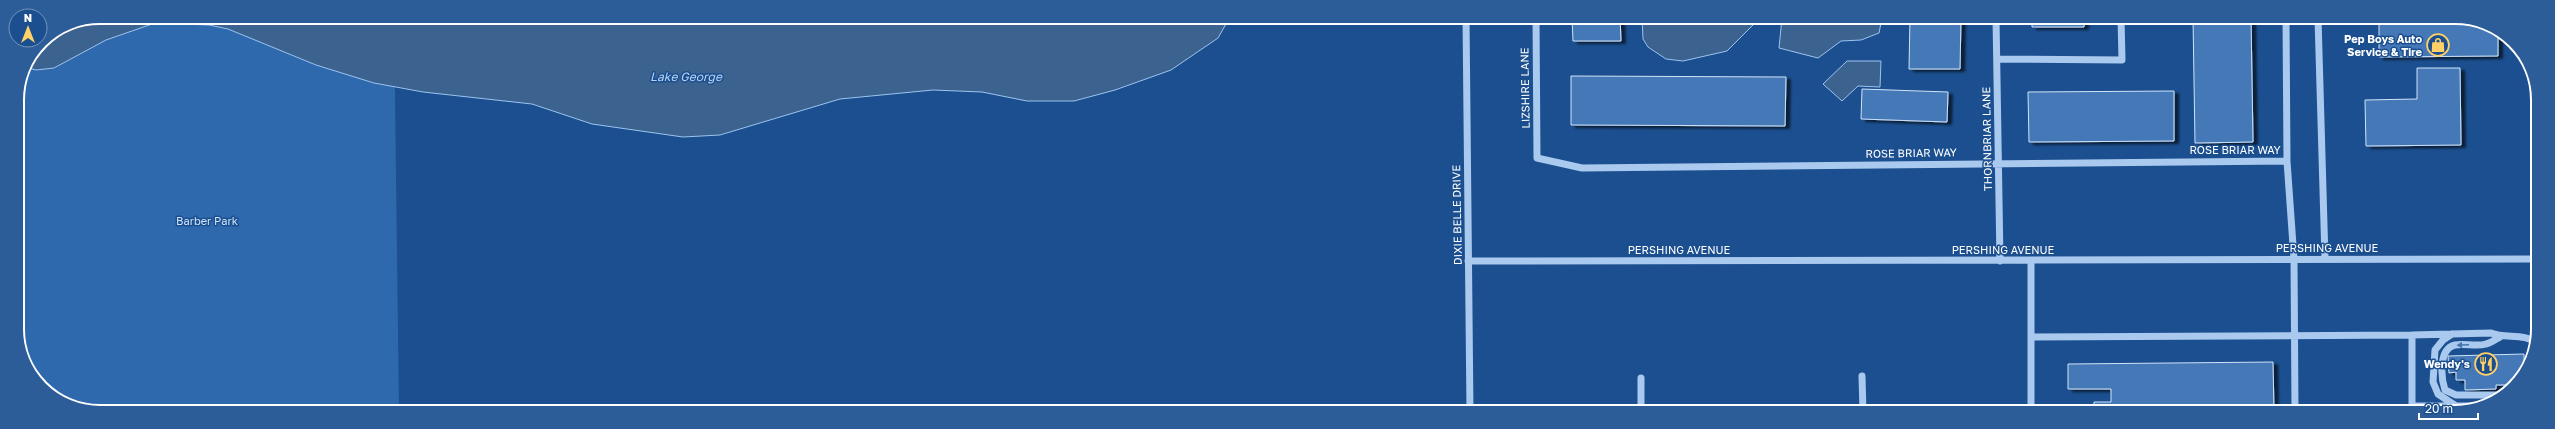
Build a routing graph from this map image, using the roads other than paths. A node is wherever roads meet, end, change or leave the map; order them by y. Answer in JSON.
{"nodes":[{"id":1,"x":1466,"y":24,"type":"edge"},
{"id":2,"x":1536,"y":24,"type":"edge"},
{"id":3,"x":1996,"y":24,"type":"edge"},
{"id":4,"x":2121,"y":24,"type":"edge"},
{"id":5,"x":2286,"y":24,"type":"edge"},
{"id":6,"x":2318,"y":24,"type":"edge"},
{"id":7,"x":1997,"y":59,"type":"junction"},
{"id":8,"x":1537,"y":158,"type":"joint"},
{"id":9,"x":2287,"y":161,"type":"junction"},
{"id":10,"x":1998,"y":163,"type":"junction"},
{"id":11,"x":2294,"y":259,"type":"junction"},
{"id":12,"x":2324,"y":259,"type":"junction"},
{"id":13,"x":2531,"y":259,"type":"edge"},
{"id":14,"x":1468,"y":261,"type":"junction"},
{"id":15,"x":2000,"y":261,"type":"junction"},
{"id":16,"x":2031,"y":261,"type":"junction"},
{"id":17,"x":2452,"y":334,"type":"junction"},
{"id":18,"x":2294,"y":335,"type":"junction"},
{"id":19,"x":2412,"y":335,"type":"junction"},
{"id":20,"x":2031,"y":337,"type":"junction"},
{"id":21,"x":2500,"y":337,"type":"junction"},
{"id":22,"x":2530,"y":338,"type":"edge"},
{"id":23,"x":1862,"y":376,"type":"dead end"},
{"id":24,"x":1641,"y":378,"type":"dead end"},
{"id":25,"x":2493,"y":395,"type":"edge"},
{"id":26,"x":1470,"y":405,"type":"edge"},
{"id":27,"x":1641,"y":405,"type":"edge"},
{"id":28,"x":1863,"y":405,"type":"edge"},
{"id":29,"x":2031,"y":405,"type":"edge"},
{"id":30,"x":2295,"y":405,"type":"edge"},
{"id":31,"x":2412,"y":405,"type":"edge"},
{"id":32,"x":2454,"y":405,"type":"edge"}],
"edges":[{"from":1,"to":14,"type":"street","name":"DIXIE BELLE DRIVE"},
{"from":2,"to":8,"type":"street","name":"LIZSHIRE LANE"},
{"from":3,"to":7,"type":"street","name":"THORNBRIAR LANE"},
{"from":4,"to":7,"type":"street"},
{"from":5,"to":9,"type":"street"},
{"from":6,"to":12,"type":"street"},
{"from":7,"to":10,"type":"street","name":"THORNBRIAR LANE"},
{"from":8,"to":10,"type":"street","name":"ROSE BRIAR WAY"},
{"from":9,"to":10,"type":"street","name":"ROSE BRIAR WAY"},
{"from":9,"to":11,"type":"street"},
{"from":10,"to":15,"type":"street","name":"THORNBRIAR LANE"},
{"from":11,"to":12,"type":"street","name":"PERSHING AVENUE"},
{"from":11,"to":16,"type":"street","name":"PERSHING AVENUE"},
{"from":11,"to":18,"type":"street"},
{"from":12,"to":13,"type":"street","name":"PERSHING AVENUE"},
{"from":14,"to":15,"type":"street","name":"PERSHING AVENUE"},
{"from":14,"to":26,"type":"street","name":"DIXIE BELLE DRIVE"},
{"from":15,"to":16,"type":"street","name":"PERSHING AVENUE"},
{"from":16,"to":20,"type":"street"},
{"from":17,"to":19,"type":"street"},
{"from":17,"to":21,"type":"street"},
{"from":17,"to":32,"type":"street"},
{"from":18,"to":19,"type":"street"},
{"from":18,"to":20,"type":"street"},
{"from":18,"to":30,"type":"street"},
{"from":19,"to":31,"type":"street"},
{"from":20,"to":29,"type":"street"},
{"from":21,"to":22,"type":"street"},
{"from":21,"to":25,"type":"street","one_way":true},
{"from":23,"to":28,"type":"street"},
{"from":24,"to":27,"type":"street"}]}
